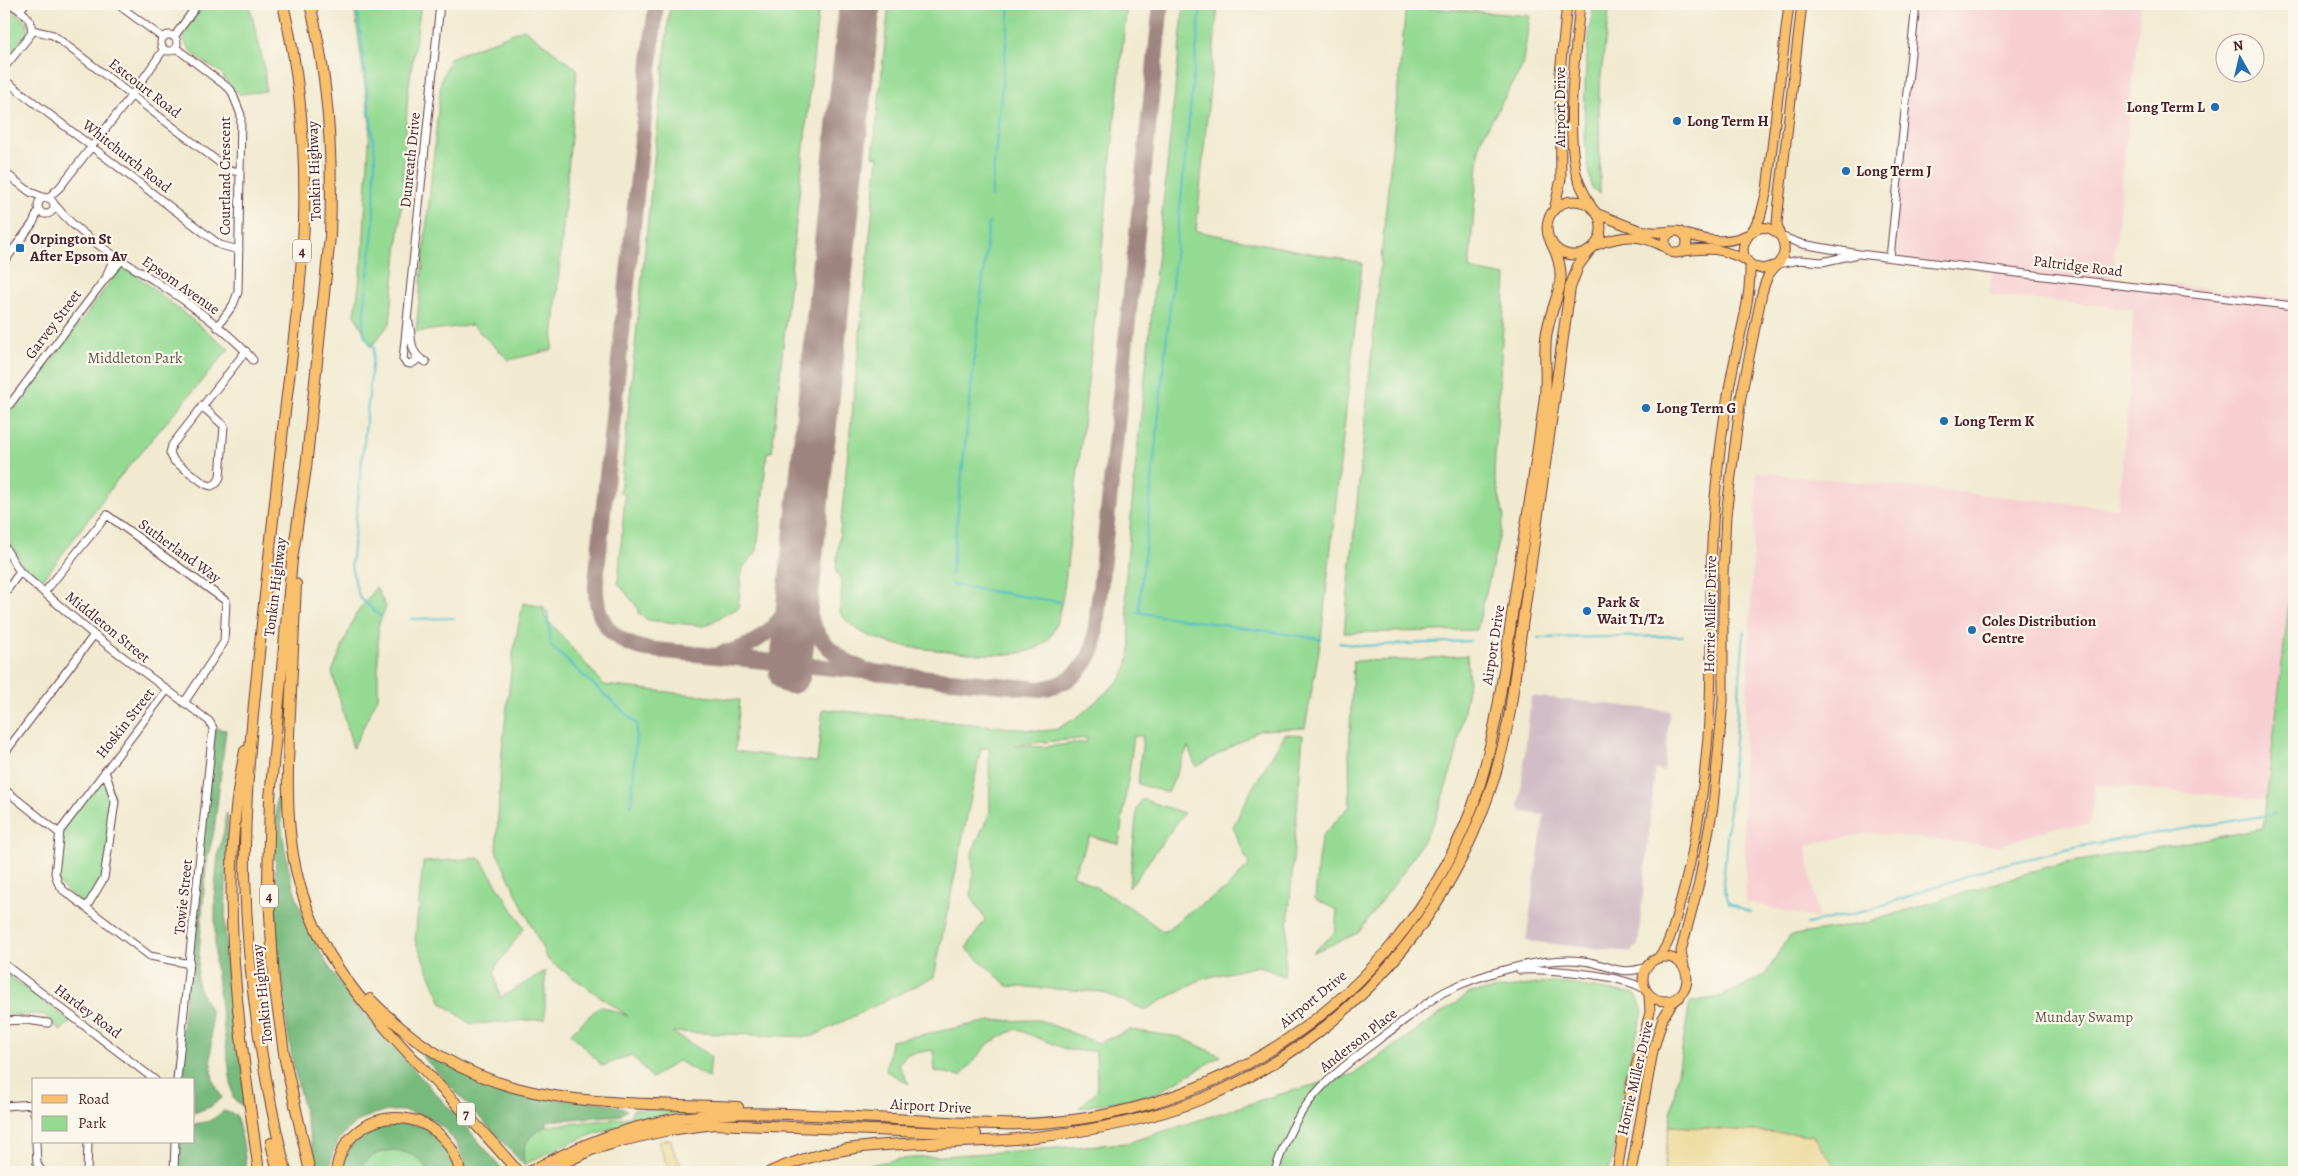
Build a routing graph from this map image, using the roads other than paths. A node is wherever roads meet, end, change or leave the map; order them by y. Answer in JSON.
{"nodes":[{"id":1,"x":11,"y":4,"type":"edge"},
{"id":2,"x":25,"y":4,"type":"edge"},
{"id":3,"x":117,"y":4,"type":"edge"},
{"id":4,"x":198,"y":4,"type":"edge"},
{"id":5,"x":284,"y":4,"type":"edge"},
{"id":6,"x":310,"y":4,"type":"edge"},
{"id":7,"x":440,"y":4,"type":"edge"},
{"id":8,"x":1567,"y":4,"type":"edge"},
{"id":9,"x":1580,"y":4,"type":"edge"},
{"id":10,"x":1789,"y":4,"type":"edge"},
{"id":11,"x":1802,"y":4,"type":"edge"},
{"id":12,"x":1916,"y":4,"type":"edge"},
{"id":13,"x":20,"y":10,"type":"junction"},
{"id":14,"x":32,"y":30,"type":"junction"},
{"id":15,"x":174,"y":36,"type":"junction"},
{"id":16,"x":162,"y":38,"type":"junction"},
{"id":17,"x":176,"y":48,"type":"junction"},
{"id":18,"x":164,"y":50,"type":"junction"},
{"id":19,"x":4,"y":68,"type":"edge"},
{"id":20,"x":4,"y":76,"type":"edge"},
{"id":21,"x":132,"y":95,"type":"junction"},
{"id":22,"x":91,"y":146,"type":"junction"},
{"id":23,"x":4,"y":172,"type":"edge"},
{"id":24,"x":240,"y":172,"type":"junction"},
{"id":25,"x":30,"y":192,"type":"junction"},
{"id":26,"x":51,"y":201,"type":"junction"},
{"id":27,"x":39,"y":207,"type":"junction"},
{"id":28,"x":1554,"y":210,"type":"junction"},
{"id":29,"x":1595,"y":211,"type":"junction"},
{"id":30,"x":47,"y":214,"type":"junction"},
{"id":31,"x":66,"y":219,"type":"junction"},
{"id":32,"x":33,"y":224,"type":"junction"},
{"id":33,"x":1672,"y":231,"type":"junction"},
{"id":34,"x":1685,"y":234,"type":"junction"},
{"id":35,"x":1750,"y":234,"type":"junction"},
{"id":36,"x":1780,"y":236,"type":"junction"},
{"id":37,"x":1551,"y":242,"type":"junction"},
{"id":38,"x":1592,"y":248,"type":"junction"},
{"id":39,"x":1667,"y":248,"type":"junction"},
{"id":40,"x":239,"y":250,"type":"junction"},
{"id":41,"x":1682,"y":251,"type":"junction"},
{"id":42,"x":1859,"y":254,"type":"junction"},
{"id":43,"x":115,"y":256,"type":"junction"},
{"id":44,"x":1890,"y":258,"type":"junction"},
{"id":45,"x":122,"y":260,"type":"junction"},
{"id":46,"x":4,"y":262,"type":"edge"},
{"id":47,"x":1748,"y":262,"type":"junction"},
{"id":48,"x":1777,"y":264,"type":"junction"},
{"id":49,"x":105,"y":279,"type":"junction"},
{"id":50,"x":2294,"y":306,"type":"edge"},
{"id":51,"x":408,"y":318,"type":"junction"},
{"id":52,"x":217,"y":327,"type":"junction"},
{"id":53,"x":246,"y":351,"type":"junction"},
{"id":54,"x":416,"y":356,"type":"junction"},
{"id":55,"x":253,"y":360,"type":"dead end"},
{"id":56,"x":426,"y":362,"type":"dead end"},
{"id":57,"x":202,"y":406,"type":"junction"},
{"id":58,"x":4,"y":407,"type":"edge"},
{"id":59,"x":300,"y":517,"type":"junction"},
{"id":60,"x":4,"y":546,"type":"edge"},
{"id":61,"x":20,"y":572,"type":"junction"},
{"id":62,"x":44,"y":593,"type":"junction"},
{"id":63,"x":4,"y":594,"type":"edge"},
{"id":64,"x":94,"y":635,"type":"junction"},
{"id":65,"x":167,"y":690,"type":"junction"},
{"id":66,"x":184,"y":703,"type":"junction"},
{"id":67,"x":253,"y":713,"type":"junction"},
{"id":68,"x":206,"y":719,"type":"joint"},
{"id":69,"x":4,"y":754,"type":"edge"},
{"id":70,"x":105,"y":772,"type":"junction"},
{"id":71,"x":4,"y":789,"type":"edge"},
{"id":72,"x":59,"y":833,"type":"junction"},
{"id":73,"x":246,"y":907,"type":"junction"},
{"id":74,"x":86,"y":908,"type":"junction"},
{"id":75,"x":327,"y":951,"type":"junction"},
{"id":76,"x":1658,"y":958,"type":"junction"},
{"id":77,"x":4,"y":964,"type":"edge"},
{"id":78,"x":190,"y":964,"type":"junction"},
{"id":79,"x":1684,"y":966,"type":"junction"},
{"id":80,"x":1647,"y":967,"type":"junction"},
{"id":81,"x":1499,"y":972,"type":"junction"},
{"id":82,"x":1647,"y":992,"type":"junction"},
{"id":83,"x":1680,"y":997,"type":"junction"},
{"id":84,"x":4,"y":1021,"type":"edge"},
{"id":85,"x":48,"y":1023,"type":"dead end"},
{"id":86,"x":152,"y":1078,"type":"edge"},
{"id":87,"x":177,"y":1078,"type":"edge"},
{"id":88,"x":32,"y":1104,"type":"edge"},
{"id":89,"x":4,"y":1106,"type":"edge"},
{"id":90,"x":816,"y":1115,"type":"junction"},
{"id":91,"x":1091,"y":1129,"type":"junction"},
{"id":92,"x":625,"y":1140,"type":"junction"},
{"id":93,"x":36,"y":1144,"type":"edge"},
{"id":94,"x":88,"y":1144,"type":"edge"},
{"id":95,"x":175,"y":1144,"type":"edge"},
{"id":96,"x":42,"y":1172,"type":"edge"},
{"id":97,"x":88,"y":1172,"type":"edge"},
{"id":98,"x":174,"y":1172,"type":"edge"},
{"id":99,"x":259,"y":1172,"type":"edge"},
{"id":100,"x":278,"y":1172,"type":"edge"},
{"id":101,"x":286,"y":1172,"type":"edge"},
{"id":102,"x":310,"y":1172,"type":"edge"},
{"id":103,"x":336,"y":1172,"type":"edge"},
{"id":104,"x":460,"y":1172,"type":"edge"},
{"id":105,"x":518,"y":1172,"type":"edge"},
{"id":106,"x":529,"y":1172,"type":"edge"},
{"id":107,"x":545,"y":1172,"type":"edge"},
{"id":108,"x":556,"y":1172,"type":"edge"},
{"id":109,"x":770,"y":1172,"type":"edge"},
{"id":110,"x":1275,"y":1172,"type":"edge"},
{"id":111,"x":1617,"y":1172,"type":"edge"},
{"id":112,"x":1631,"y":1172,"type":"edge"}],
"edges":[{"from":1,"to":13,"type":"street"},
{"from":2,"to":13,"type":"street"},
{"from":3,"to":16,"type":"street"},
{"from":4,"to":15,"type":"street"},
{"from":5,"to":67,"type":"highway","name":"Tonkin Highway","number":"4"},
{"from":6,"to":59,"type":"highway","name":"Tonkin Highway","number":"4"},
{"from":7,"to":51,"type":"street","name":"Dunreath Drive"},
{"from":8,"to":28,"type":"main road","name":"Airport Drive"},
{"from":9,"to":29,"type":"main road","name":"Airport Drive"},
{"from":10,"to":35,"type":"main road"},
{"from":11,"to":36,"type":"main road"},
{"from":12,"to":44,"type":"street"},
{"from":13,"to":14,"type":"street"},
{"from":14,"to":19,"type":"street"},
{"from":14,"to":21,"type":"street","name":"Estcourt Road"},
{"from":15,"to":16,"type":"street"},
{"from":15,"to":17,"type":"street"},
{"from":16,"to":18,"type":"street"},
{"from":17,"to":18,"type":"street"},
{"from":17,"to":24,"type":"street","name":"Courtland Crescent"},
{"from":18,"to":21,"type":"street"},
{"from":20,"to":22,"type":"street","name":"Whitchurch Road"},
{"from":21,"to":22,"type":"street"},
{"from":21,"to":24,"type":"street","name":"Estcourt Road"},
{"from":22,"to":26,"type":"street"},
{"from":22,"to":40,"type":"street","name":"Whitchurch Road"},
{"from":23,"to":25,"type":"street"},
{"from":24,"to":40,"type":"street","name":"Courtland Crescent"},
{"from":25,"to":26,"type":"street"},
{"from":25,"to":27,"type":"street"},
{"from":26,"to":27,"type":"street"},
{"from":26,"to":30,"type":"street"},
{"from":26,"to":31,"type":"street","name":"Epsom Avenue"},
{"from":27,"to":30,"type":"street","name":"Epsom Avenue"},
{"from":27,"to":32,"type":"street"},
{"from":28,"to":29,"type":"main road"},
{"from":28,"to":37,"type":"main road"},
{"from":29,"to":33,"type":"main road"},
{"from":29,"to":38,"type":"main road"},
{"from":30,"to":31,"type":"street","name":"Epsom Avenue"},
{"from":30,"to":32,"type":"street"},
{"from":31,"to":43,"type":"street","name":"Epsom Avenue"},
{"from":32,"to":46,"type":"street"},
{"from":33,"to":34,"type":"main road"},
{"from":33,"to":39,"type":"main road"},
{"from":34,"to":35,"type":"main road"},
{"from":34,"to":41,"type":"main road"},
{"from":35,"to":36,"type":"main road"},
{"from":35,"to":47,"type":"main road"},
{"from":36,"to":42,"type":"street","name":"Paltridge Road"},
{"from":36,"to":48,"type":"main road"},
{"from":37,"to":38,"type":"main road"},
{"from":37,"to":90,"type":"highway","name":"Airport Drive"},
{"from":38,"to":39,"type":"main road"},
{"from":38,"to":91,"type":"highway","name":"Airport Drive"},
{"from":39,"to":41,"type":"main road"},
{"from":40,"to":52,"type":"street","name":"Courtland Crescent"},
{"from":41,"to":47,"type":"main road"},
{"from":42,"to":44,"type":"street","name":"Paltridge Road"},
{"from":42,"to":48,"type":"street","name":"Paltridge Road"},
{"from":43,"to":45,"type":"street","name":"Epsom Avenue"},
{"from":43,"to":49,"type":"street","name":"Garvey Street"},
{"from":44,"to":50,"type":"street","name":"Paltridge Road"},
{"from":45,"to":49,"type":"street","name":"Garvey Street"},
{"from":45,"to":52,"type":"street","name":"Epsom Avenue"},
{"from":47,"to":48,"type":"main road"},
{"from":47,"to":76,"type":"main road","name":"Horrie Miller Drive"},
{"from":48,"to":79,"type":"main road","name":"Horrie Miller Drive"},
{"from":49,"to":58,"type":"street","name":"Garvey Street"},
{"from":51,"to":54,"type":"street","name":"Dunreath Drive"},
{"from":51,"to":54,"type":"street","name":"Dunreath Drive"},
{"from":52,"to":53,"type":"street","name":"Epsom Avenue"},
{"from":53,"to":55,"type":"street","name":"Epsom Avenue"},
{"from":53,"to":57,"type":"street"},
{"from":54,"to":56,"type":"street","name":"Dunreath Drive"},
{"from":57,"to":57,"type":"street"},
{"from":59,"to":75,"type":"highway"},
{"from":59,"to":102,"type":"highway","name":"Tonkin Highway","number":"4"},
{"from":60,"to":61,"type":"street","name":"Middleton Street"},
{"from":61,"to":62,"type":"street","name":"Middleton Street"},
{"from":61,"to":63,"type":"street"},
{"from":62,"to":64,"type":"street","name":"Middleton Street"},
{"from":62,"to":66,"type":"street","name":"Sutherland Way"},
{"from":64,"to":65,"type":"street","name":"Middleton Street"},
{"from":64,"to":69,"type":"street"},
{"from":65,"to":66,"type":"street","name":"Middleton Street"},
{"from":65,"to":70,"type":"street","name":"Hoskin Street"},
{"from":66,"to":68,"type":"street","name":"Middleton Street"},
{"from":67,"to":73,"type":"highway","name":"Tonkin Highway","number":"4"},
{"from":67,"to":99,"type":"highway"},
{"from":68,"to":78,"type":"street","name":"Towie Street"},
{"from":70,"to":72,"type":"street","name":"Hoskin Street"},
{"from":70,"to":74,"type":"street","name":"Hoskin Street"},
{"from":71,"to":72,"type":"street"},
{"from":72,"to":74,"type":"street"},
{"from":73,"to":100,"type":"highway"},
{"from":73,"to":101,"type":"highway","name":"Tonkin Highway","number":"4"},
{"from":74,"to":78,"type":"street"},
{"from":75,"to":90,"type":"highway"},
{"from":75,"to":105,"type":"highway","number":"7"},
{"from":76,"to":79,"type":"main road"},
{"from":76,"to":80,"type":"main road"},
{"from":77,"to":86,"type":"street","name":"Hardey Road"},
{"from":78,"to":87,"type":"street","name":"Towie Street"},
{"from":79,"to":83,"type":"main road"},
{"from":80,"to":81,"type":"street","name":"Anderson Place"},
{"from":80,"to":82,"type":"main road"},
{"from":81,"to":82,"type":"street","name":"Anderson Place"},
{"from":81,"to":110,"type":"street","name":"Anderson Place"},
{"from":82,"to":83,"type":"main road"},
{"from":82,"to":111,"type":"main road","name":"Horrie Miller Drive"},
{"from":83,"to":112,"type":"main road","name":"Horrie Miller Drive"},
{"from":84,"to":85,"type":"street"},
{"from":88,"to":89,"type":"street"},
{"from":90,"to":106,"type":"highway","name":"Airport Drive"},
{"from":91,"to":92,"type":"highway"},
{"from":91,"to":109,"type":"highway"},
{"from":92,"to":107,"type":"highway"},
{"from":92,"to":108,"type":"highway"},
{"from":93,"to":96,"type":"street"},
{"from":94,"to":97,"type":"street"},
{"from":95,"to":98,"type":"street"},
{"from":103,"to":104,"type":"highway"}]}
